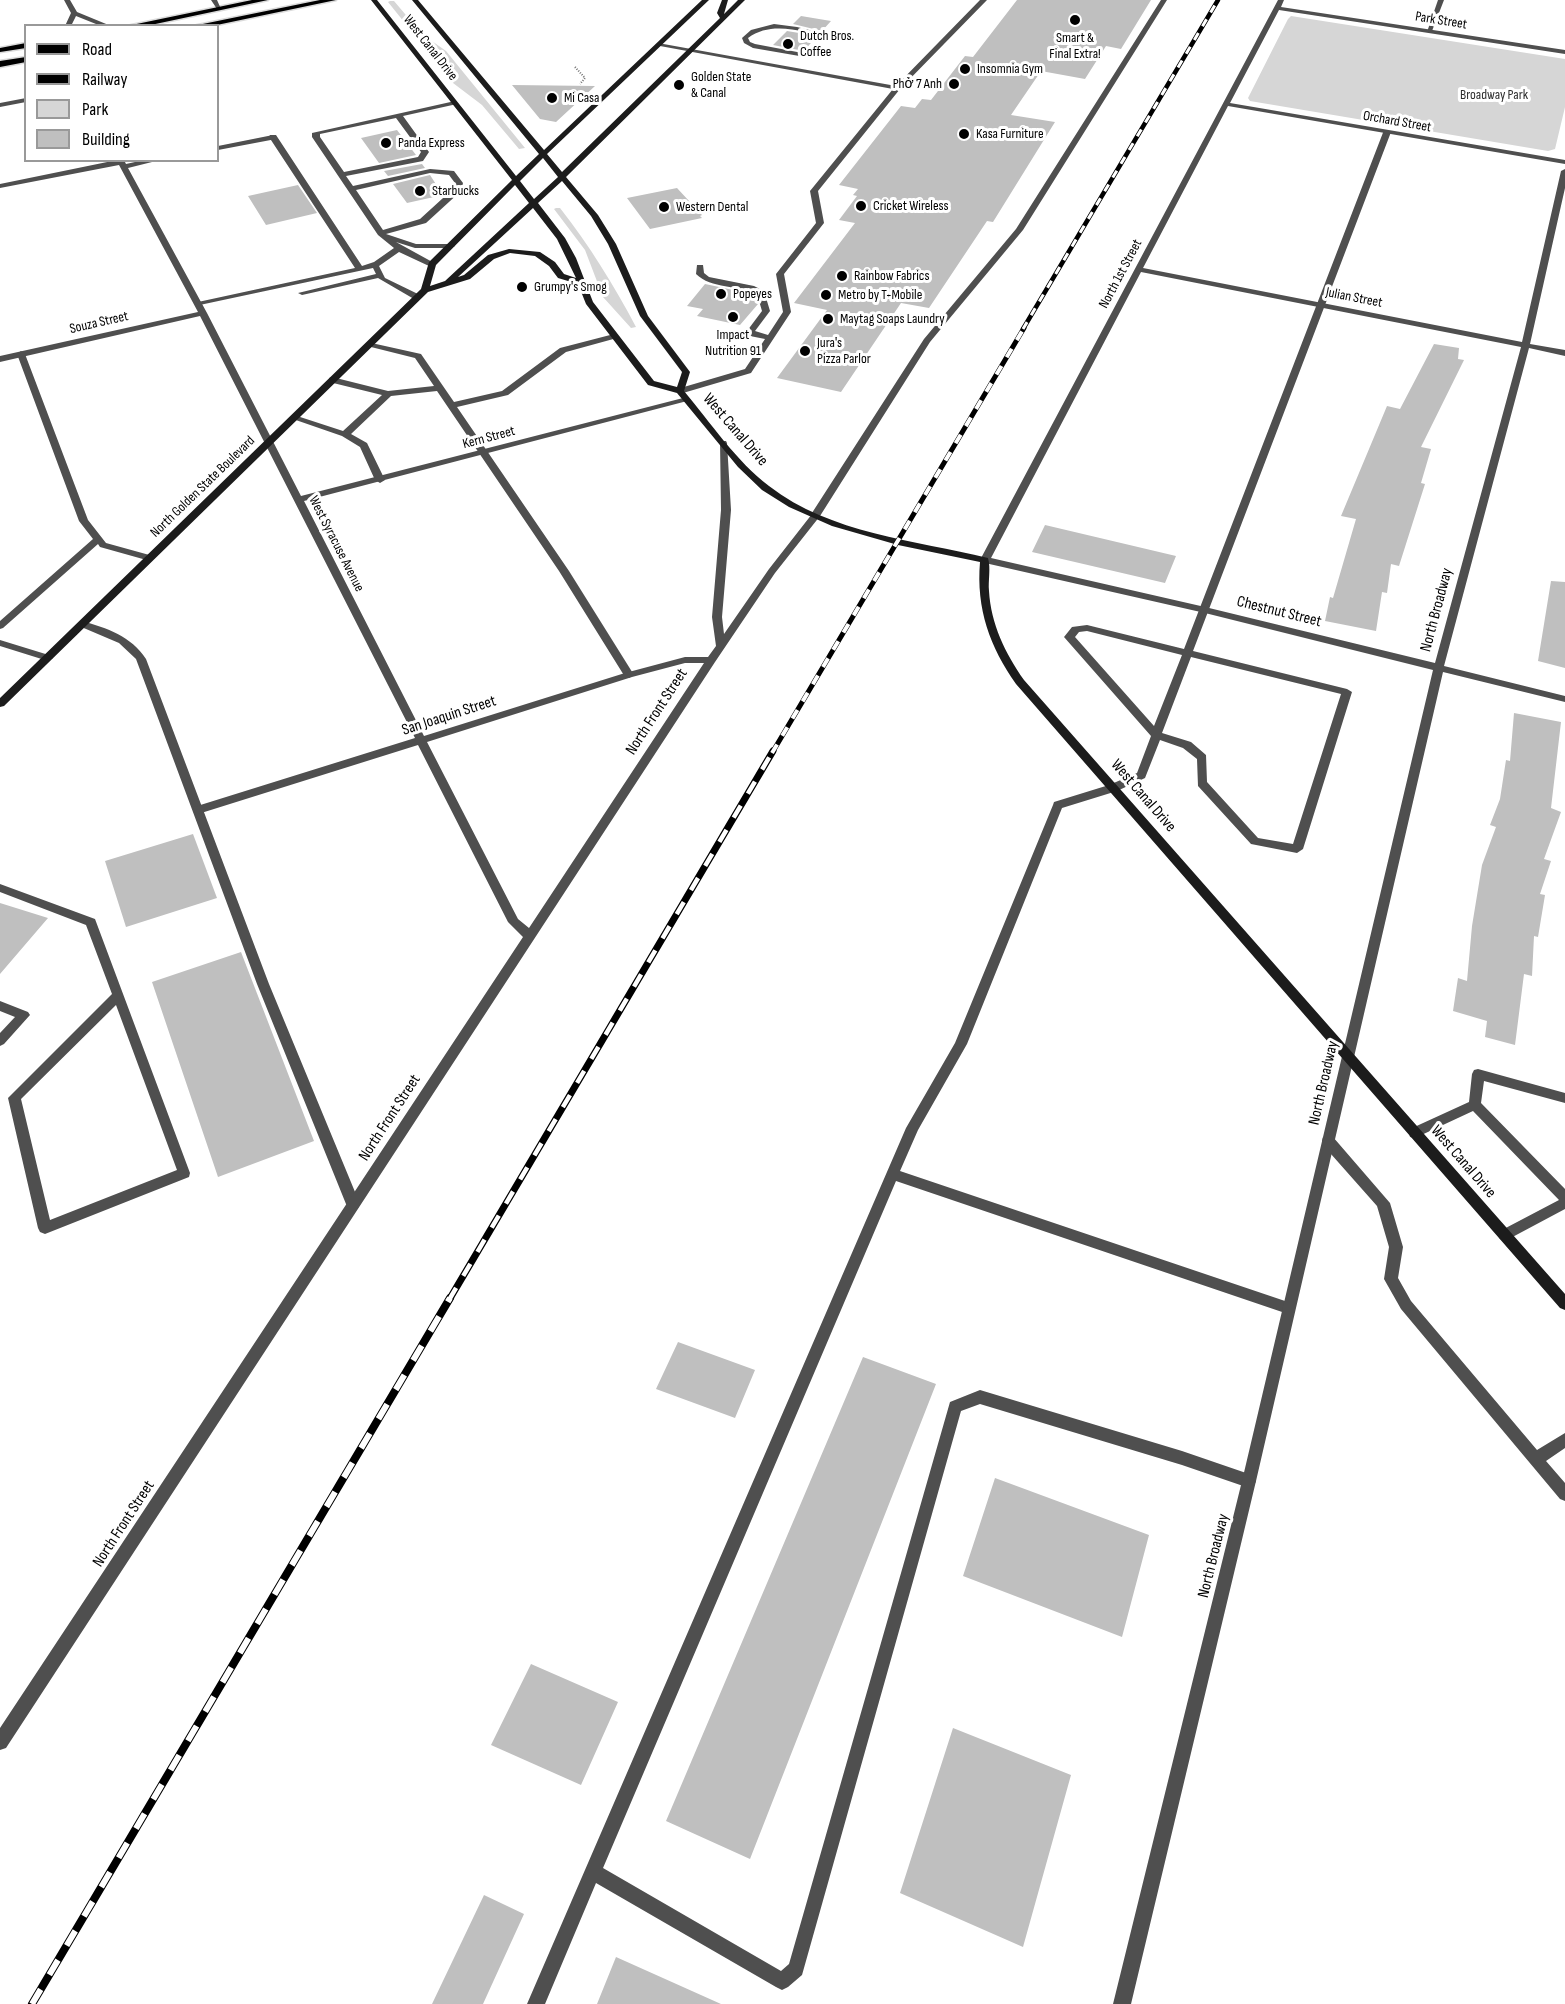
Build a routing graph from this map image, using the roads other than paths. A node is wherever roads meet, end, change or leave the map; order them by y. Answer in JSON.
{"nodes":[{"id":1,"x":67,"y":0,"type":"edge"},
{"id":2,"x":214,"y":0,"type":"edge"},
{"id":3,"x":264,"y":0,"type":"edge"},
{"id":4,"x":332,"y":0,"type":"edge"},
{"id":5,"x":374,"y":0,"type":"edge"},
{"id":6,"x":416,"y":0,"type":"edge"},
{"id":7,"x":706,"y":0,"type":"edge"},
{"id":8,"x":725,"y":0,"type":"edge"},
{"id":9,"x":742,"y":0,"type":"edge"},
{"id":10,"x":984,"y":0,"type":"edge"},
{"id":11,"x":1164,"y":0,"type":"edge"},
{"id":12,"x":1441,"y":0,"type":"edge"},
{"id":13,"x":1279,"y":4,"type":"edge"},
{"id":14,"x":219,"y":8,"type":"junction"},
{"id":15,"x":74,"y":13,"type":"junction"},
{"id":16,"x":181,"y":16,"type":"junction"},
{"id":17,"x":723,"y":19,"type":"junction"},
{"id":18,"x":69,"y":24,"type":"edge"},
{"id":19,"x":103,"y":24,"type":"edge"},
{"id":20,"x":140,"y":24,"type":"edge"},
{"id":21,"x":162,"y":24,"type":"edge"},
{"id":22,"x":205,"y":24,"type":"edge"},
{"id":23,"x":1429,"y":31,"type":"junction"},
{"id":24,"x":660,"y":44,"type":"junction"},
{"id":25,"x":24,"y":45,"type":"edge"},
{"id":26,"x":758,"y":47,"type":"junction"},
{"id":27,"x":0,"y":50,"type":"edge"},
{"id":28,"x":692,"y":50,"type":"junction"},
{"id":29,"x":1565,"y":52,"type":"edge"},
{"id":30,"x":811,"y":56,"type":"dead end"},
{"id":31,"x":24,"y":59,"type":"edge"},
{"id":32,"x":0,"y":64,"type":"edge"},
{"id":33,"x":898,"y":88,"type":"junction"},
{"id":34,"x":24,"y":100,"type":"edge"},
{"id":35,"x":455,"y":103,"type":"junction"},
{"id":36,"x":1226,"y":104,"type":"junction"},
{"id":37,"x":0,"y":105,"type":"edge"},
{"id":38,"x":398,"y":115,"type":"junction"},
{"id":39,"x":1387,"y":132,"type":"junction"},
{"id":40,"x":219,"y":148,"type":"edge"},
{"id":41,"x":544,"y":154,"type":"junction"},
{"id":42,"x":1565,"y":162,"type":"edge"},
{"id":43,"x":122,"y":163,"type":"edge"},
{"id":44,"x":1565,"y":171,"type":"edge"},
{"id":45,"x":342,"y":175,"type":"junction"},
{"id":46,"x":563,"y":176,"type":"junction"},
{"id":47,"x":516,"y":180,"type":"junction"},
{"id":48,"x":0,"y":186,"type":"edge"},
{"id":49,"x":351,"y":189,"type":"junction"},
{"id":50,"x":534,"y":203,"type":"junction"},
{"id":51,"x":381,"y":233,"type":"junction"},
{"id":52,"x":451,"y":246,"type":"junction"},
{"id":53,"x":398,"y":249,"type":"junction"},
{"id":54,"x":377,"y":264,"type":"junction"},
{"id":55,"x":432,"y":264,"type":"junction"},
{"id":56,"x":700,"y":267,"type":"dead end"},
{"id":57,"x":360,"y":269,"type":"junction"},
{"id":58,"x":1138,"y":269,"type":"junction"},
{"id":59,"x":378,"y":276,"type":"junction"},
{"id":60,"x":580,"y":282,"type":"junction"},
{"id":61,"x":446,"y":284,"type":"junction"},
{"id":62,"x":425,"y":290,"type":"junction"},
{"id":63,"x":302,"y":293,"type":"dead end"},
{"id":64,"x":417,"y":297,"type":"junction"},
{"id":65,"x":1322,"y":305,"type":"junction"},
{"id":66,"x":201,"y":308,"type":"junction"},
{"id":67,"x":615,"y":336,"type":"junction"},
{"id":68,"x":770,"y":338,"type":"junction"},
{"id":69,"x":370,"y":344,"type":"junction"},
{"id":70,"x":1527,"y":345,"type":"junction"},
{"id":71,"x":1565,"y":352,"type":"edge"},
{"id":72,"x":21,"y":354,"type":"junction"},
{"id":73,"x":0,"y":359,"type":"edge"},
{"id":74,"x":332,"y":380,"type":"junction"},
{"id":75,"x":441,"y":388,"type":"junction"},
{"id":76,"x":680,"y":391,"type":"junction"},
{"id":77,"x":388,"y":394,"type":"junction"},
{"id":78,"x":687,"y":400,"type":"junction"},
{"id":79,"x":453,"y":405,"type":"junction"},
{"id":80,"x":294,"y":418,"type":"junction"},
{"id":81,"x":345,"y":434,"type":"junction"},
{"id":82,"x":269,"y":442,"type":"junction"},
{"id":83,"x":723,"y":443,"type":"junction"},
{"id":84,"x":485,"y":453,"type":"junction"},
{"id":85,"x":380,"y":480,"type":"junction"},
{"id":86,"x":298,"y":500,"type":"junction"},
{"id":87,"x":815,"y":516,"type":"junction"},
{"id":88,"x":98,"y":539,"type":"junction"},
{"id":89,"x":150,"y":558,"type":"junction"},
{"id":90,"x":985,"y":560,"type":"junction"},
{"id":91,"x":1204,"y":610,"type":"junction"},
{"id":92,"x":82,"y":624,"type":"junction"},
{"id":93,"x":0,"y":626,"type":"edge"},
{"id":94,"x":0,"y":643,"type":"edge"},
{"id":95,"x":720,"y":645,"type":"junction"},
{"id":96,"x":1188,"y":653,"type":"junction"},
{"id":97,"x":48,"y":658,"type":"junction"},
{"id":98,"x":711,"y":660,"type":"junction"},
{"id":99,"x":1439,"y":666,"type":"junction"},
{"id":100,"x":629,"y":675,"type":"junction"},
{"id":101,"x":1565,"y":699,"type":"edge"},
{"id":102,"x":0,"y":704,"type":"edge"},
{"id":103,"x":1156,"y":735,"type":"junction"},
{"id":104,"x":422,"y":741,"type":"junction"},
{"id":105,"x":1113,"y":788,"type":"junction"},
{"id":106,"x":198,"y":810,"type":"junction"},
{"id":107,"x":0,"y":888,"type":"edge"},
{"id":108,"x":530,"y":936,"type":"junction"},
{"id":109,"x":118,"y":995,"type":"junction"},
{"id":110,"x":0,"y":1006,"type":"edge"},
{"id":111,"x":0,"y":1041,"type":"edge"},
{"id":112,"x":1347,"y":1055,"type":"junction"},
{"id":113,"x":1565,"y":1098,"type":"edge"},
{"id":114,"x":1475,"y":1105,"type":"junction"},
{"id":115,"x":1415,"y":1133,"type":"junction"},
{"id":116,"x":1328,"y":1141,"type":"junction"},
{"id":117,"x":892,"y":1174,"type":"junction"},
{"id":118,"x":1565,"y":1198,"type":"edge"},
{"id":119,"x":1565,"y":1203,"type":"edge"},
{"id":120,"x":353,"y":1204,"type":"junction"},
{"id":121,"x":1505,"y":1235,"type":"junction"},
{"id":122,"x":1565,"y":1304,"type":"edge"},
{"id":123,"x":1288,"y":1308,"type":"junction"},
{"id":124,"x":1565,"y":1440,"type":"edge"},
{"id":125,"x":1537,"y":1459,"type":"junction"},
{"id":126,"x":1249,"y":1481,"type":"junction"},
{"id":127,"x":1565,"y":1494,"type":"edge"},
{"id":128,"x":0,"y":1742,"type":"edge"},
{"id":129,"x":593,"y":1872,"type":"junction"},
{"id":130,"x":536,"y":2004,"type":"edge"},
{"id":131,"x":1122,"y":2004,"type":"edge"}],
"edges":[{"from":1,"to":15,"type":"street"},
{"from":2,"to":14,"type":"street"},
{"from":3,"to":14,"type":"main road"},
{"from":4,"to":22,"type":"main road"},
{"from":5,"to":35,"type":"main road","name":"West Canal Drive"},
{"from":6,"to":41,"type":"main road","name":"West Canal Drive"},
{"from":7,"to":24,"type":"main road"},
{"from":8,"to":17,"type":"main road"},
{"from":9,"to":17,"type":"main road","name":"North Golden State Boulevard"},
{"from":10,"to":33,"type":"street"},
{"from":11,"to":87,"type":"street","name":"North Front Street"},
{"from":12,"to":23,"type":"street"},
{"from":13,"to":23,"type":"street","name":"Park Street"},
{"from":13,"to":36,"type":"street","name":"North 1st Street"},
{"from":14,"to":16,"type":"main road"},
{"from":15,"to":18,"type":"street"},
{"from":15,"to":19,"type":"street"},
{"from":16,"to":20,"type":"main road"},
{"from":16,"to":21,"type":"main road"},
{"from":17,"to":28,"type":"main road","name":"North Golden State Boulevard"},
{"from":23,"to":29,"type":"street","name":"Park Street"},
{"from":24,"to":28,"type":"street"},
{"from":24,"to":41,"type":"main road"},
{"from":25,"to":27,"type":"main road"},
{"from":26,"to":26,"type":"street"},
{"from":26,"to":30,"type":"street"},
{"from":28,"to":33,"type":"street"},
{"from":28,"to":46,"type":"main road","name":"North Golden State Boulevard"},
{"from":31,"to":32,"type":"main road"},
{"from":33,"to":68,"type":"street"},
{"from":34,"to":37,"type":"street"},
{"from":35,"to":38,"type":"street"},
{"from":35,"to":47,"type":"main road","name":"West Canal Drive"},
{"from":36,"to":39,"type":"street","name":"Orchard Street"},
{"from":36,"to":58,"type":"street","name":"North 1st Street"},
{"from":38,"to":45,"type":"street"},
{"from":38,"to":45,"type":"street"},
{"from":39,"to":42,"type":"street","name":"Orchard Street"},
{"from":39,"to":65,"type":"street"},
{"from":40,"to":57,"type":"street"},
{"from":41,"to":46,"type":"main road","name":"West Canal Drive"},
{"from":41,"to":47,"type":"main road"},
{"from":43,"to":48,"type":"street"},
{"from":43,"to":66,"type":"street","name":"West Syracuse Avenue"},
{"from":44,"to":70,"type":"street","name":"North Broadway"},
{"from":45,"to":49,"type":"street"},
{"from":46,"to":50,"type":"main road","name":"North Golden State Boulevard"},
{"from":46,"to":76,"type":"main road","name":"West Canal Drive"},
{"from":47,"to":50,"type":"main road","name":"West Canal Drive"},
{"from":47,"to":52,"type":"main road"},
{"from":49,"to":51,"type":"street"},
{"from":49,"to":51,"type":"street"},
{"from":50,"to":60,"type":"main road","name":"West Canal Drive"},
{"from":50,"to":61,"type":"main road","name":"North Golden State Boulevard"},
{"from":51,"to":52,"type":"street"},
{"from":51,"to":53,"type":"street"},
{"from":52,"to":55,"type":"main road"},
{"from":53,"to":54,"type":"street","name":"Souza Street"},
{"from":53,"to":55,"type":"street"},
{"from":54,"to":57,"type":"street","name":"Souza Street"},
{"from":54,"to":59,"type":"street"},
{"from":55,"to":62,"type":"main road"},
{"from":56,"to":68,"type":"street"},
{"from":57,"to":66,"type":"street","name":"Souza Street"},
{"from":58,"to":65,"type":"street","name":"Julian Street"},
{"from":58,"to":90,"type":"street","name":"North 1st Street"},
{"from":59,"to":63,"type":"street"},
{"from":59,"to":64,"type":"street"},
{"from":60,"to":61,"type":"main road"},
{"from":60,"to":67,"type":"main road","name":"West Canal Drive"},
{"from":61,"to":62,"type":"main road","name":"North Golden State Boulevard"},
{"from":62,"to":64,"type":"main road","name":"North Golden State Boulevard"},
{"from":64,"to":69,"type":"main road","name":"North Golden State Boulevard"},
{"from":65,"to":70,"type":"street","name":"Julian Street"},
{"from":65,"to":91,"type":"street"},
{"from":66,"to":72,"type":"street","name":"Souza Street"},
{"from":66,"to":82,"type":"street","name":"West Syracuse Avenue"},
{"from":67,"to":76,"type":"main road","name":"West Canal Drive"},
{"from":67,"to":79,"type":"street"},
{"from":68,"to":76,"type":"street"},
{"from":69,"to":74,"type":"main road","name":"North Golden State Boulevard"},
{"from":69,"to":75,"type":"street"},
{"from":70,"to":71,"type":"street","name":"Julian Street"},
{"from":70,"to":99,"type":"street","name":"North Broadway"},
{"from":72,"to":73,"type":"street","name":"Souza Street"},
{"from":72,"to":88,"type":"street"},
{"from":74,"to":77,"type":"street"},
{"from":74,"to":80,"type":"main road","name":"North Golden State Boulevard"},
{"from":75,"to":77,"type":"street"},
{"from":75,"to":79,"type":"street"},
{"from":76,"to":78,"type":"main road","name":"West Canal Drive"},
{"from":77,"to":81,"type":"street"},
{"from":78,"to":83,"type":"main road","name":"West Canal Drive"},
{"from":78,"to":84,"type":"street","name":"Kern Street"},
{"from":79,"to":84,"type":"street"},
{"from":80,"to":81,"type":"street"},
{"from":80,"to":82,"type":"main road","name":"North Golden State Boulevard"},
{"from":81,"to":85,"type":"street"},
{"from":82,"to":86,"type":"street","name":"West Syracuse Avenue"},
{"from":82,"to":89,"type":"main road","name":"North Golden State Boulevard"},
{"from":83,"to":87,"type":"main road","name":"West Canal Drive"},
{"from":83,"to":95,"type":"street"},
{"from":84,"to":85,"type":"street","name":"Kern Street"},
{"from":84,"to":100,"type":"street"},
{"from":85,"to":86,"type":"street","name":"Kern Street"},
{"from":86,"to":104,"type":"street","name":"West Syracuse Avenue"},
{"from":87,"to":90,"type":"main road","name":"West Canal Drive"},
{"from":87,"to":95,"type":"street","name":"North Front Street"},
{"from":88,"to":89,"type":"street"},
{"from":88,"to":93,"type":"street"},
{"from":89,"to":92,"type":"main road","name":"North Golden State Boulevard"},
{"from":90,"to":91,"type":"street","name":"Chestnut Street"},
{"from":90,"to":105,"type":"main road","name":"West Canal Drive"},
{"from":91,"to":96,"type":"street"},
{"from":91,"to":99,"type":"street","name":"Chestnut Street"},
{"from":92,"to":97,"type":"main road","name":"North Golden State Boulevard"},
{"from":92,"to":106,"type":"street"},
{"from":94,"to":97,"type":"street"},
{"from":95,"to":98,"type":"street","name":"North Front Street"},
{"from":96,"to":103,"type":"street"},
{"from":96,"to":103,"type":"street"},
{"from":96,"to":103,"type":"street"},
{"from":97,"to":102,"type":"main road","name":"North Golden State Boulevard"},
{"from":98,"to":100,"type":"street","name":"San Joaquin Street"},
{"from":98,"to":108,"type":"street","name":"North Front Street"},
{"from":99,"to":101,"type":"street","name":"Chestnut Street"},
{"from":99,"to":112,"type":"street","name":"North Broadway"},
{"from":100,"to":104,"type":"street","name":"San Joaquin Street"},
{"from":103,"to":105,"type":"street"},
{"from":104,"to":106,"type":"street","name":"San Joaquin Street"},
{"from":104,"to":108,"type":"street","name":"West Syracuse Avenue"},
{"from":105,"to":112,"type":"main road","name":"West Canal Drive"},
{"from":105,"to":117,"type":"street"},
{"from":106,"to":120,"type":"street"},
{"from":107,"to":109,"type":"street"},
{"from":108,"to":120,"type":"street","name":"North Front Street"},
{"from":109,"to":109,"type":"street"},
{"from":110,"to":111,"type":"street"},
{"from":112,"to":115,"type":"main road","name":"West Canal Drive"},
{"from":112,"to":116,"type":"street","name":"North Broadway"},
{"from":113,"to":114,"type":"street"},
{"from":114,"to":115,"type":"street"},
{"from":114,"to":118,"type":"street"},
{"from":115,"to":121,"type":"main road","name":"West Canal Drive"},
{"from":116,"to":123,"type":"street","name":"North Broadway"},
{"from":116,"to":125,"type":"street"},
{"from":117,"to":123,"type":"street"},
{"from":117,"to":129,"type":"street"},
{"from":119,"to":121,"type":"street"},
{"from":120,"to":128,"type":"street","name":"North Front Street"},
{"from":121,"to":122,"type":"main road","name":"West Canal Drive"},
{"from":123,"to":126,"type":"street","name":"North Broadway"},
{"from":124,"to":125,"type":"street"},
{"from":125,"to":127,"type":"street"},
{"from":126,"to":129,"type":"street"},
{"from":126,"to":131,"type":"street","name":"North Broadway"},
{"from":129,"to":130,"type":"street"}]}
